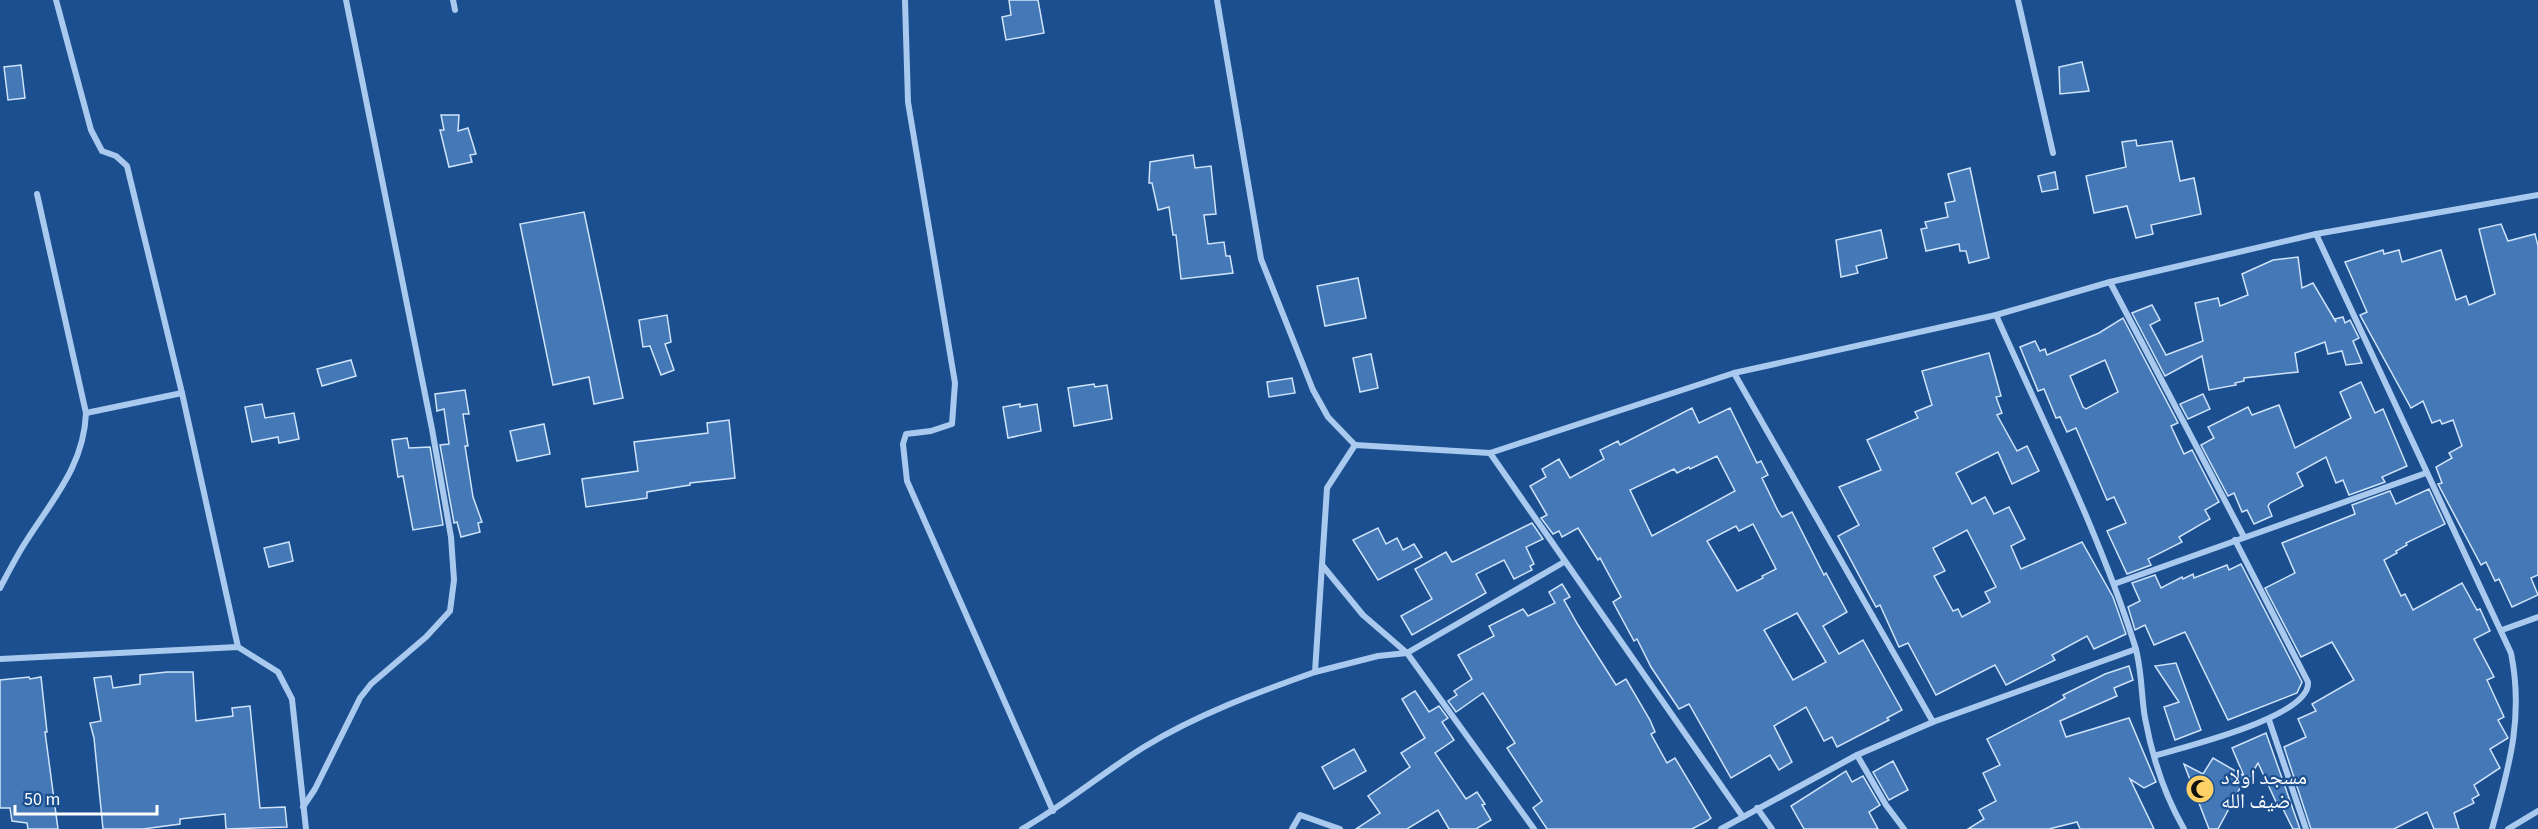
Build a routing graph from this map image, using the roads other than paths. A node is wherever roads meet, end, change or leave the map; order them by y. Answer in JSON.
{"nodes":[{"id":1,"x":56,"y":0,"type":"edge"},
{"id":2,"x":346,"y":0,"type":"edge"},
{"id":3,"x":453,"y":0,"type":"edge"},
{"id":4,"x":905,"y":0,"type":"edge"},
{"id":5,"x":1217,"y":0,"type":"edge"},
{"id":6,"x":2018,"y":0,"type":"edge"},
{"id":7,"x":455,"y":10,"type":"dead end"},
{"id":8,"x":2053,"y":153,"type":"dead end"},
{"id":9,"x":37,"y":195,"type":"dead end"},
{"id":10,"x":2538,"y":195,"type":"edge"},
{"id":11,"x":2316,"y":234,"type":"junction"},
{"id":12,"x":2110,"y":282,"type":"junction"},
{"id":13,"x":1996,"y":315,"type":"junction"},
{"id":14,"x":1734,"y":373,"type":"junction"},
{"id":15,"x":182,"y":393,"type":"junction"},
{"id":16,"x":86,"y":413,"type":"junction"},
{"id":17,"x":1355,"y":445,"type":"junction"},
{"id":18,"x":1490,"y":453,"type":"junction"},
{"id":19,"x":2426,"y":473,"type":"junction"},
{"id":20,"x":2244,"y":537,"type":"junction"},
{"id":21,"x":2235,"y":540,"type":"junction"},
{"id":22,"x":1564,"y":562,"type":"junction"},
{"id":23,"x":1322,"y":564,"type":"junction"},
{"id":24,"x":2114,"y":584,"type":"junction"},
{"id":25,"x":0,"y":588,"type":"edge"},
{"id":26,"x":2538,"y":617,"type":"edge"},
{"id":27,"x":2502,"y":630,"type":"junction"},
{"id":28,"x":238,"y":647,"type":"junction"},
{"id":29,"x":2136,"y":650,"type":"junction"},
{"id":30,"x":1407,"y":653,"type":"junction"},
{"id":31,"x":0,"y":659,"type":"edge"},
{"id":32,"x":1316,"y":672,"type":"junction"},
{"id":33,"x":2269,"y":720,"type":"junction"},
{"id":34,"x":1933,"y":722,"type":"junction"},
{"id":35,"x":1857,"y":755,"type":"junction"},
{"id":36,"x":2154,"y":756,"type":"junction"},
{"id":37,"x":303,"y":807,"type":"junction"},
{"id":38,"x":1757,"y":808,"type":"junction"},
{"id":39,"x":2538,"y":811,"type":"edge"},
{"id":40,"x":1053,"y":812,"type":"junction"},
{"id":41,"x":1743,"y":817,"type":"junction"},
{"id":42,"x":306,"y":829,"type":"edge"},
{"id":43,"x":1023,"y":829,"type":"edge"},
{"id":44,"x":1292,"y":829,"type":"edge"},
{"id":45,"x":1340,"y":829,"type":"edge"},
{"id":46,"x":1534,"y":829,"type":"edge"},
{"id":47,"x":1721,"y":829,"type":"edge"},
{"id":48,"x":1772,"y":829,"type":"edge"},
{"id":49,"x":1904,"y":829,"type":"edge"},
{"id":50,"x":2184,"y":829,"type":"edge"},
{"id":51,"x":2307,"y":829,"type":"edge"},
{"id":52,"x":2492,"y":829,"type":"edge"},
{"id":53,"x":2508,"y":829,"type":"edge"}],
"edges":[{"from":1,"to":15,"type":"street"},
{"from":2,"to":37,"type":"street"},
{"from":3,"to":7,"type":"street"},
{"from":4,"to":40,"type":"street"},
{"from":5,"to":17,"type":"street"},
{"from":6,"to":8,"type":"street"},
{"from":9,"to":16,"type":"street"},
{"from":10,"to":11,"type":"street"},
{"from":11,"to":12,"type":"street"},
{"from":11,"to":19,"type":"street"},
{"from":12,"to":13,"type":"street"},
{"from":12,"to":20,"type":"street"},
{"from":13,"to":14,"type":"street"},
{"from":13,"to":24,"type":"street"},
{"from":14,"to":18,"type":"street"},
{"from":14,"to":34,"type":"street"},
{"from":15,"to":16,"type":"street"},
{"from":15,"to":28,"type":"street"},
{"from":16,"to":25,"type":"street"},
{"from":17,"to":18,"type":"street"},
{"from":17,"to":23,"type":"street"},
{"from":18,"to":22,"type":"street"},
{"from":19,"to":20,"type":"street"},
{"from":19,"to":27,"type":"street"},
{"from":20,"to":21,"type":"street"},
{"from":21,"to":24,"type":"street"},
{"from":21,"to":33,"type":"street"},
{"from":22,"to":30,"type":"street"},
{"from":22,"to":41,"type":"street"},
{"from":23,"to":30,"type":"street"},
{"from":23,"to":32,"type":"street"},
{"from":24,"to":29,"type":"street"},
{"from":26,"to":27,"type":"street"},
{"from":27,"to":52,"type":"street"},
{"from":28,"to":31,"type":"street"},
{"from":28,"to":37,"type":"street"},
{"from":29,"to":34,"type":"street"},
{"from":29,"to":36,"type":"street"},
{"from":30,"to":32,"type":"street"},
{"from":30,"to":46,"type":"street"},
{"from":32,"to":40,"type":"street"},
{"from":33,"to":36,"type":"street"},
{"from":33,"to":51,"type":"street"},
{"from":34,"to":35,"type":"street"},
{"from":35,"to":38,"type":"street"},
{"from":35,"to":49,"type":"street"},
{"from":36,"to":50,"type":"street"},
{"from":37,"to":42,"type":"street"},
{"from":38,"to":41,"type":"street"},
{"from":38,"to":48,"type":"street"},
{"from":39,"to":53,"type":"street"},
{"from":40,"to":43,"type":"street"},
{"from":41,"to":47,"type":"street"},
{"from":44,"to":45,"type":"street"}]}
